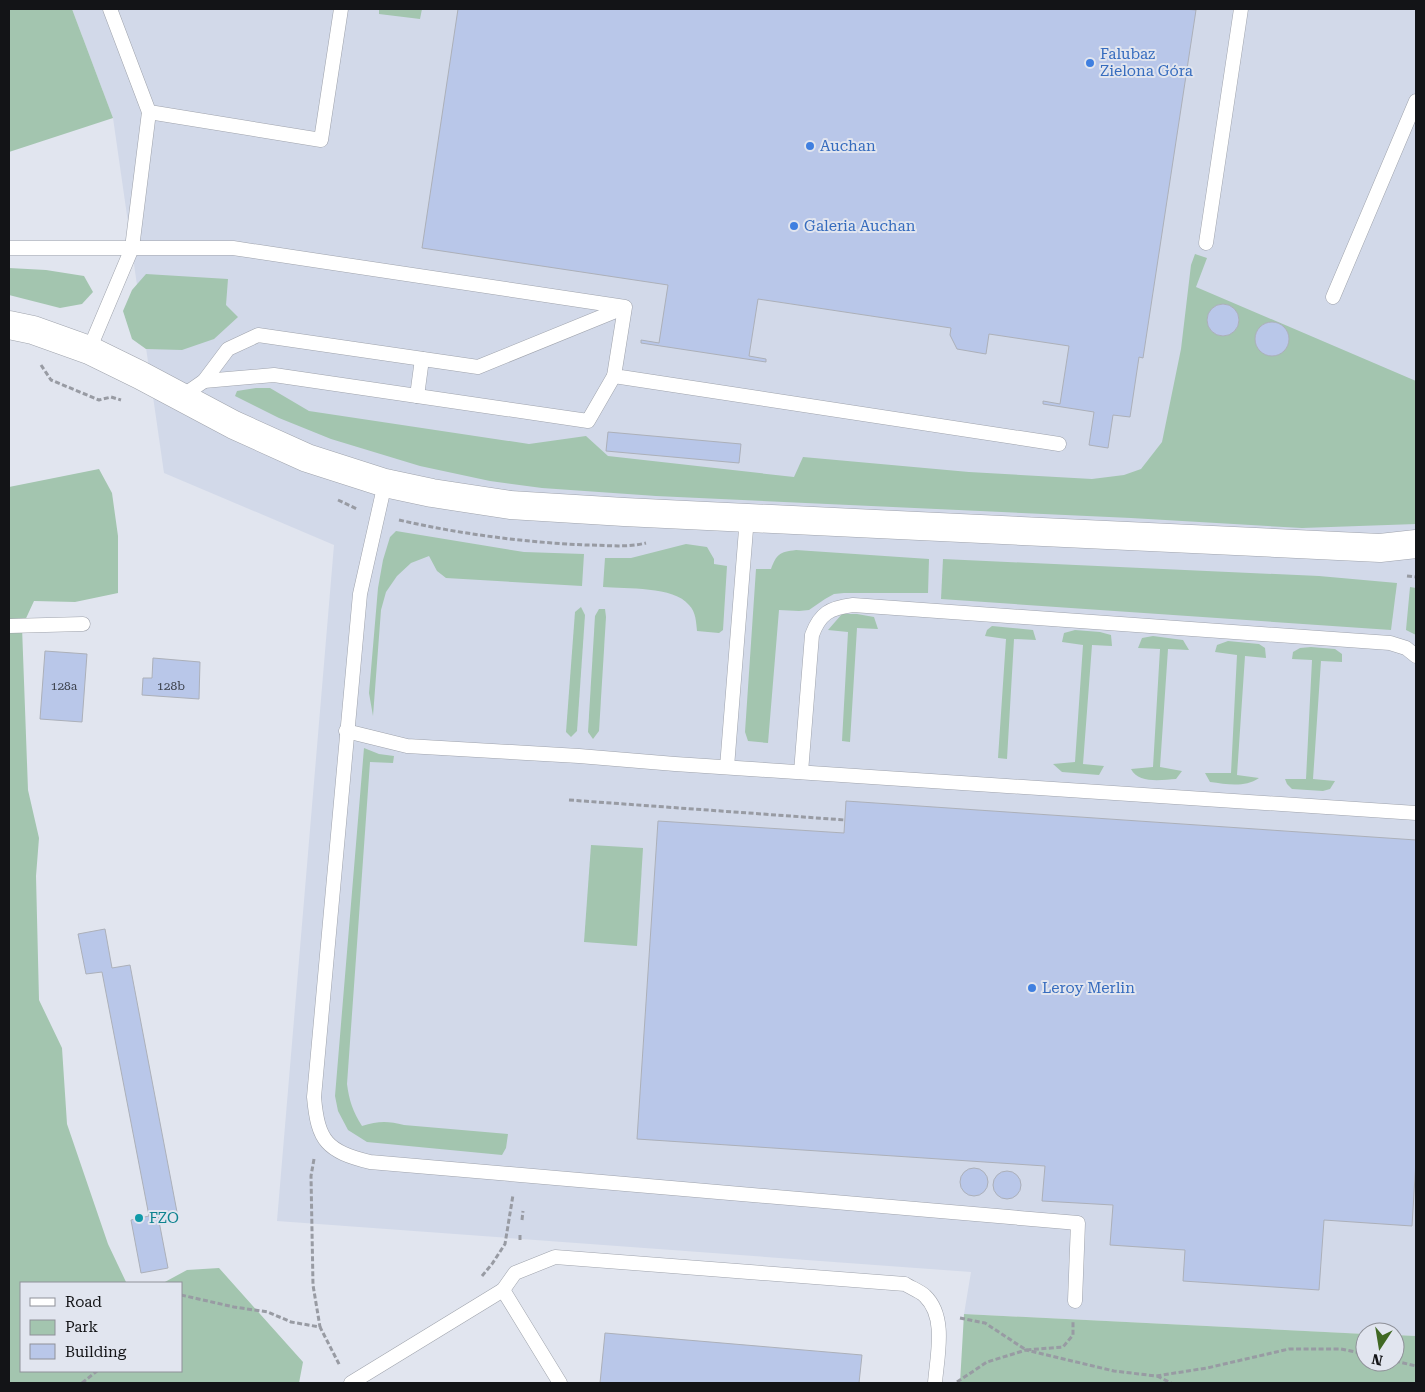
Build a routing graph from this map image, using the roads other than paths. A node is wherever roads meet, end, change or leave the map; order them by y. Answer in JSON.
{"nodes":[{"id":1,"x":110,"y":9,"type":"edge"},
{"id":2,"x":341,"y":9,"type":"edge"},
{"id":3,"x":1241,"y":9,"type":"edge"},
{"id":4,"x":1416,"y":102,"type":"edge"},
{"id":5,"x":149,"y":112,"type":"junction"},
{"id":6,"x":1206,"y":243,"type":"dead end"},
{"id":7,"x":9,"y":248,"type":"edge"},
{"id":8,"x":132,"y":248,"type":"junction"},
{"id":9,"x":1332,"y":297,"type":"dead end"},
{"id":10,"x":624,"y":307,"type":"junction"},
{"id":11,"x":9,"y":324,"type":"edge"},
{"id":12,"x":89,"y":350,"type":"junction"},
{"id":13,"x":422,"y":359,"type":"junction"},
{"id":14,"x":614,"y":376,"type":"junction"},
{"id":15,"x":204,"y":381,"type":"junction"},
{"id":16,"x":417,"y":396,"type":"junction"},
{"id":17,"x":181,"y":397,"type":"junction"},
{"id":18,"x":1059,"y":444,"type":"dead end"},
{"id":19,"x":385,"y":483,"type":"junction"},
{"id":20,"x":747,"y":517,"type":"junction"},
{"id":21,"x":1416,"y":544,"type":"edge"},
{"id":22,"x":1380,"y":548,"type":"junction"},
{"id":23,"x":1416,"y":557,"type":"edge"},
{"id":24,"x":83,"y":624,"type":"dead end"},
{"id":25,"x":9,"y":626,"type":"edge"},
{"id":26,"x":1416,"y":656,"type":"edge"},
{"id":27,"x":346,"y":731,"type":"junction"},
{"id":28,"x":727,"y":767,"type":"junction"},
{"id":29,"x":801,"y":772,"type":"junction"},
{"id":30,"x":1416,"y":813,"type":"edge"},
{"id":31,"x":503,"y":1290,"type":"junction"},
{"id":32,"x":1075,"y":1301,"type":"road end"},
{"id":33,"x":351,"y":1383,"type":"edge"},
{"id":34,"x":560,"y":1383,"type":"edge"},
{"id":35,"x":935,"y":1383,"type":"edge"}],
"edges":[{"from":1,"to":5,"type":"lane"},
{"from":2,"to":5,"type":"lane"},
{"from":3,"to":6,"type":"lane"},
{"from":4,"to":9,"type":"lane"},
{"from":5,"to":8,"type":"lane"},
{"from":7,"to":8,"type":"lane"},
{"from":8,"to":10,"type":"lane"},
{"from":8,"to":12,"type":"lane"},
{"from":10,"to":13,"type":"lane"},
{"from":10,"to":14,"type":"lane"},
{"from":11,"to":12,"type":"street"},
{"from":12,"to":17,"type":"street"},
{"from":13,"to":15,"type":"lane"},
{"from":13,"to":16,"type":"lane"},
{"from":14,"to":16,"type":"lane"},
{"from":14,"to":18,"type":"lane"},
{"from":15,"to":16,"type":"lane"},
{"from":15,"to":17,"type":"lane"},
{"from":17,"to":19,"type":"street"},
{"from":19,"to":20,"type":"street"},
{"from":19,"to":27,"type":"lane"},
{"from":20,"to":22,"type":"street"},
{"from":20,"to":28,"type":"lane"},
{"from":21,"to":22,"type":"street"},
{"from":22,"to":23,"type":"street"},
{"from":24,"to":25,"type":"lane"},
{"from":26,"to":29,"type":"lane"},
{"from":27,"to":28,"type":"lane"},
{"from":27,"to":32,"type":"lane"},
{"from":28,"to":29,"type":"lane"},
{"from":29,"to":30,"type":"lane"},
{"from":31,"to":33,"type":"lane"},
{"from":31,"to":34,"type":"lane"},
{"from":31,"to":35,"type":"lane"}]}
